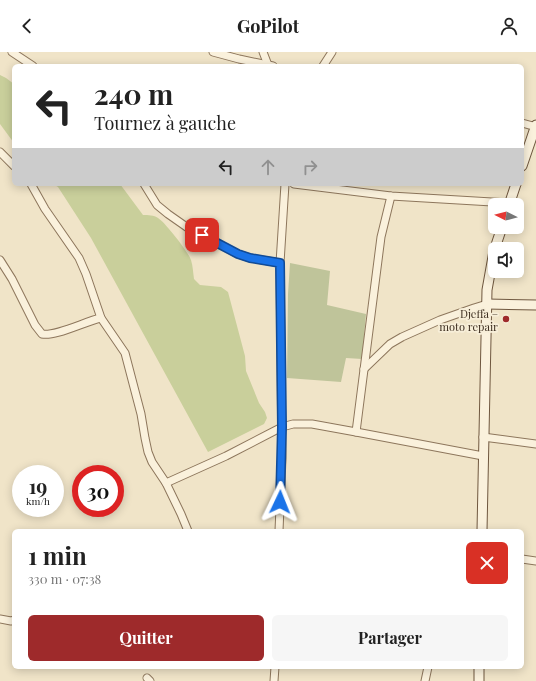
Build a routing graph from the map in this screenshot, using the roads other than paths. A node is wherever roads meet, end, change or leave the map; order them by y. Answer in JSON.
{"nodes":[{"id":1,"x":12,"y":52,"type":"edge"},
{"id":2,"x":212,"y":52,"type":"edge"},
{"id":3,"x":263,"y":52,"type":"edge"},
{"id":4,"x":332,"y":52,"type":"edge"},
{"id":5,"x":30,"y":64,"type":"edge"},
{"id":6,"x":261,"y":64,"type":"edge"},
{"id":7,"x":269,"y":64,"type":"edge"},
{"id":8,"x":324,"y":64,"type":"edge"},
{"id":9,"x":524,"y":123,"type":"edge"},
{"id":10,"x":536,"y":126,"type":"edge"},
{"id":11,"x":0,"y":152,"type":"edge"},
{"id":12,"x":524,"y":160,"type":"edge"},
{"id":13,"x":12,"y":164,"type":"edge"},
{"id":14,"x":32,"y":186,"type":"edge"},
{"id":15,"x":145,"y":186,"type":"edge"},
{"id":16,"x":285,"y":186,"type":"edge"},
{"id":17,"x":310,"y":186,"type":"edge"},
{"id":18,"x":515,"y":186,"type":"edge"},
{"id":19,"x":391,"y":196,"type":"junction"},
{"id":20,"x":511,"y":198,"type":"edge"},
{"id":21,"x":488,"y":203,"type":"edge"},
{"id":22,"x":500,"y":234,"type":"edge"},
{"id":23,"x":0,"y":260,"type":"edge"},
{"id":24,"x":280,"y":263,"type":"junction"},
{"id":25,"x":487,"y":304,"type":"junction"},
{"id":26,"x":536,"y":305,"type":"edge"},
{"id":27,"x":101,"y":318,"type":"junction"},
{"id":28,"x":364,"y":369,"type":"junction"},
{"id":29,"x":282,"y":427,"type":"junction"},
{"id":30,"x":356,"y":432,"type":"junction"},
{"id":31,"x":483,"y":437,"type":"junction"},
{"id":32,"x":536,"y":444,"type":"edge"},
{"id":33,"x":483,"y":456,"type":"junction"},
{"id":34,"x":166,"y":483,"type":"junction"},
{"id":35,"x":187,"y":529,"type":"edge"},
{"id":36,"x":279,"y":529,"type":"edge"},
{"id":37,"x":482,"y":529,"type":"edge"},
{"id":38,"x":524,"y":559,"type":"edge"},
{"id":39,"x":536,"y":561,"type":"edge"},
{"id":40,"x":0,"y":619,"type":"edge"},
{"id":41,"x":12,"y":621,"type":"edge"},
{"id":42,"x":275,"y":669,"type":"edge"},
{"id":43,"x":428,"y":669,"type":"edge"},
{"id":44,"x":479,"y":669,"type":"edge"},
{"id":45,"x":274,"y":681,"type":"edge"},
{"id":46,"x":425,"y":681,"type":"edge"},
{"id":47,"x":479,"y":681,"type":"edge"}],
"edges":[{"from":1,"to":5,"type":"street"},
{"from":2,"to":6,"type":"street"},
{"from":3,"to":7,"type":"street"},
{"from":4,"to":8,"type":"street"},
{"from":9,"to":10,"type":"street"},
{"from":10,"to":12,"type":"street"},
{"from":11,"to":13,"type":"street"},
{"from":14,"to":27,"type":"street"},
{"from":15,"to":24,"type":"street"},
{"from":16,"to":24,"type":"street"},
{"from":17,"to":19,"type":"street"},
{"from":18,"to":20,"type":"street"},
{"from":19,"to":21,"type":"street"},
{"from":19,"to":28,"type":"street"},
{"from":22,"to":25,"type":"street"},
{"from":23,"to":27,"type":"street"},
{"from":24,"to":29,"type":"street"},
{"from":25,"to":26,"type":"street"},
{"from":25,"to":28,"type":"street"},
{"from":25,"to":31,"type":"street"},
{"from":27,"to":34,"type":"street"},
{"from":28,"to":30,"type":"street"},
{"from":29,"to":30,"type":"street"},
{"from":29,"to":34,"type":"street"},
{"from":29,"to":36,"type":"street"},
{"from":30,"to":33,"type":"street"},
{"from":31,"to":32,"type":"street"},
{"from":31,"to":33,"type":"street"},
{"from":33,"to":37,"type":"street"},
{"from":34,"to":35,"type":"street"},
{"from":38,"to":39,"type":"street"},
{"from":40,"to":41,"type":"street"},
{"from":42,"to":45,"type":"street"},
{"from":43,"to":46,"type":"street"},
{"from":44,"to":47,"type":"street"}]}
